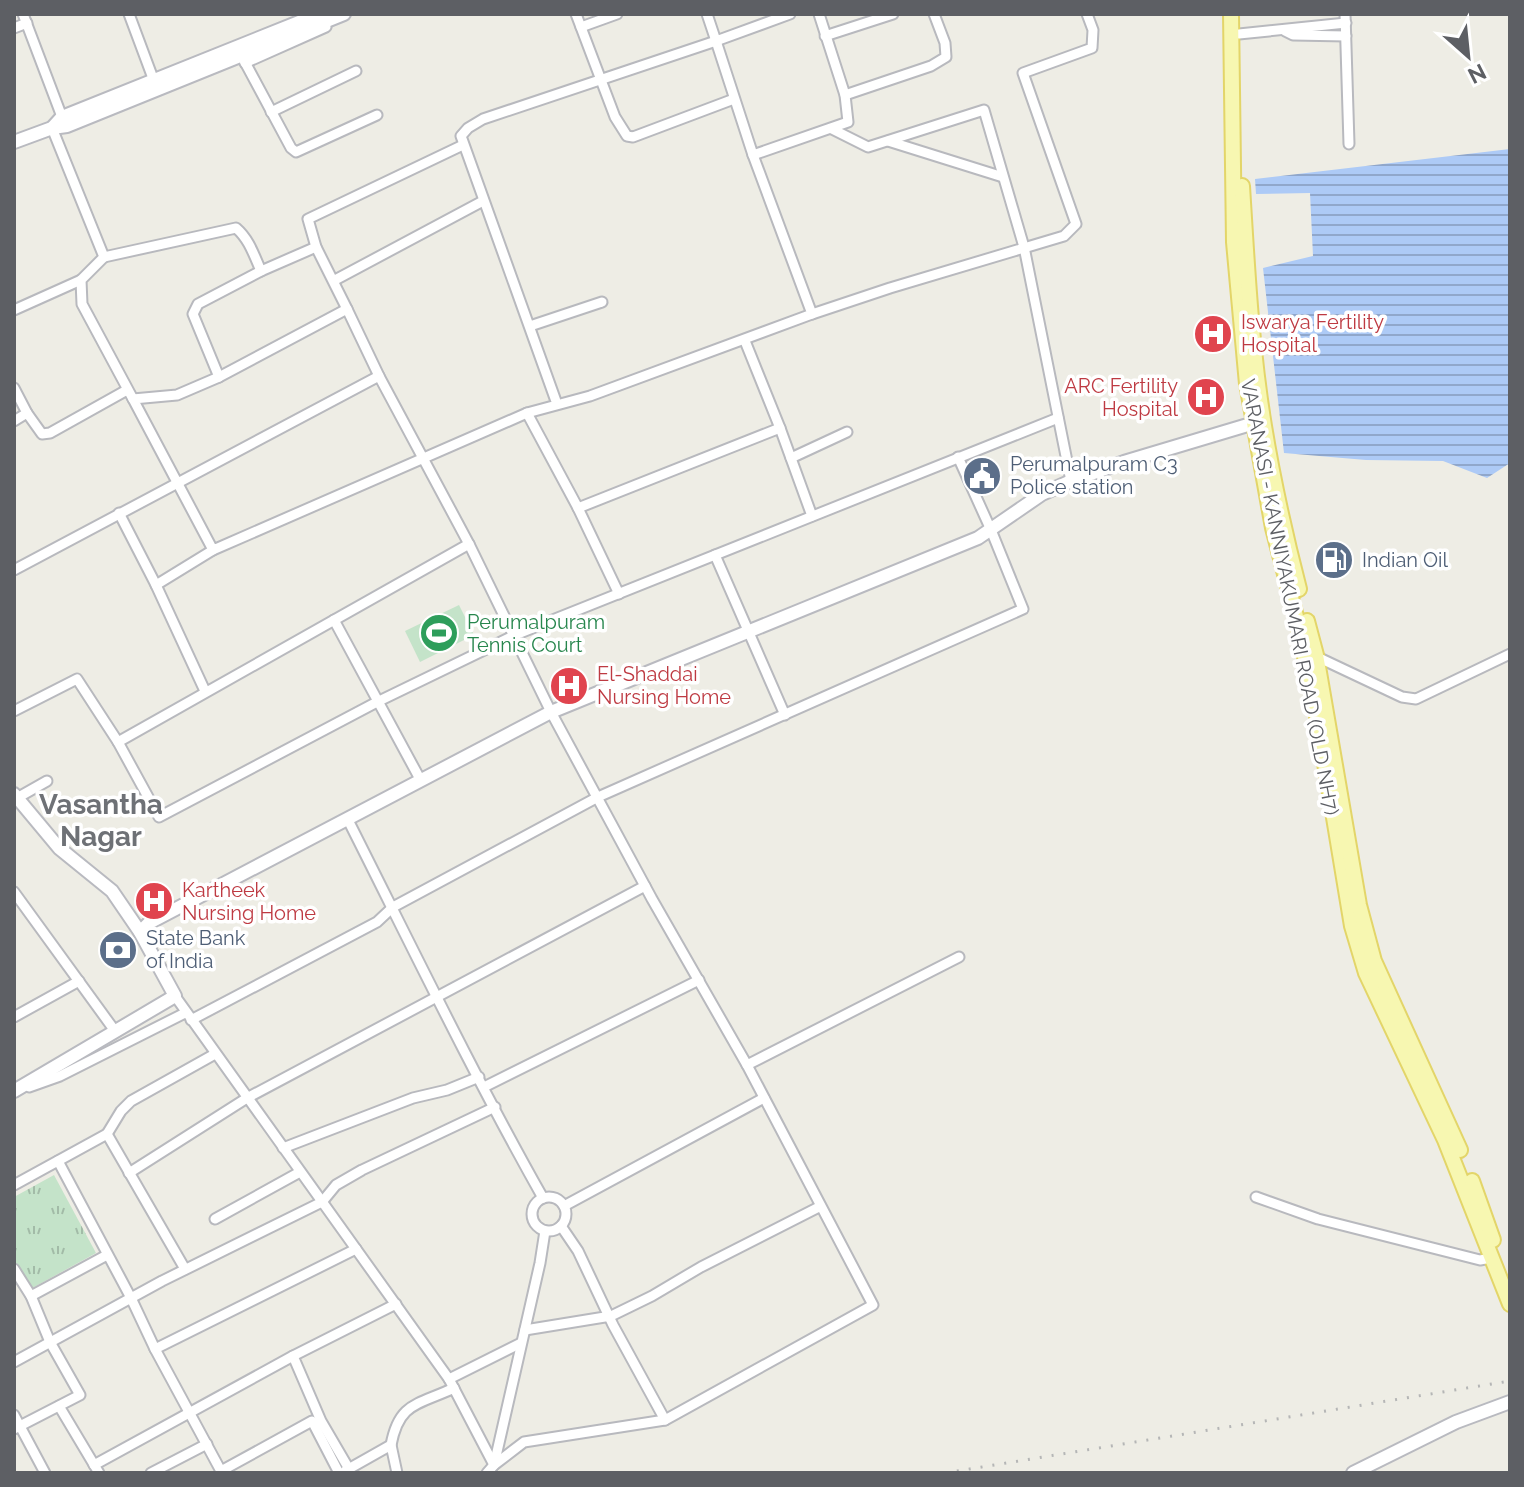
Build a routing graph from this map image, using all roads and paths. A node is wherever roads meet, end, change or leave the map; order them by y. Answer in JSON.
{"nodes":[{"id":1,"x":129,"y":14,"type":"edge"},
{"id":2,"x":319,"y":14,"type":"edge"},
{"id":3,"x":344,"y":14,"type":"edge"},
{"id":4,"x":576,"y":14,"type":"edge"},
{"id":5,"x":617,"y":14,"type":"edge"},
{"id":6,"x":707,"y":14,"type":"edge"},
{"id":7,"x":790,"y":14,"type":"edge"},
{"id":8,"x":819,"y":14,"type":"edge"},
{"id":9,"x":893,"y":14,"type":"edge"},
{"id":10,"x":934,"y":14,"type":"edge"},
{"id":11,"x":1087,"y":14,"type":"edge"},
{"id":12,"x":1231,"y":14,"type":"edge"},
{"id":13,"x":1239,"y":14,"type":"edge"},
{"id":14,"x":1346,"y":18,"type":"edge"},
{"id":15,"x":25,"y":19,"type":"edge"},
{"id":16,"x":333,"y":25,"type":"dead end"},
{"id":17,"x":581,"y":27,"type":"junction"},
{"id":18,"x":14,"y":28,"type":"edge"},
{"id":19,"x":1285,"y":31,"type":"junction"},
{"id":20,"x":1239,"y":34,"type":"junction"},
{"id":21,"x":825,"y":36,"type":"junction"},
{"id":22,"x":1346,"y":36,"type":"junction"},
{"id":23,"x":716,"y":41,"type":"junction"},
{"id":24,"x":241,"y":55,"type":"junction"},
{"id":25,"x":356,"y":71,"type":"dead end"},
{"id":26,"x":600,"y":80,"type":"junction"},
{"id":27,"x":154,"y":81,"type":"junction"},
{"id":28,"x":845,"y":95,"type":"junction"},
{"id":29,"x":734,"y":99,"type":"junction"},
{"id":30,"x":271,"y":112,"type":"junction"},
{"id":31,"x":377,"y":115,"type":"dead end"},
{"id":32,"x":62,"y":117,"type":"junction"},
{"id":33,"x":52,"y":128,"type":"junction"},
{"id":34,"x":832,"y":129,"type":"junction"},
{"id":35,"x":887,"y":141,"type":"junction"},
{"id":36,"x":14,"y":142,"type":"edge"},
{"id":37,"x":1349,"y":144,"type":"dead end"},
{"id":38,"x":463,"y":145,"type":"junction"},
{"id":39,"x":753,"y":155,"type":"junction"},
{"id":40,"x":1003,"y":177,"type":"junction"},
{"id":41,"x":483,"y":201,"type":"junction"},
{"id":42,"x":316,"y":247,"type":"junction"},
{"id":43,"x":1024,"y":247,"type":"junction"},
{"id":44,"x":104,"y":257,"type":"junction"},
{"id":45,"x":261,"y":271,"type":"junction"},
{"id":46,"x":81,"y":280,"type":"junction"},
{"id":47,"x":335,"y":280,"type":"junction"},
{"id":48,"x":602,"y":302,"type":"dead end"},
{"id":49,"x":347,"y":309,"type":"junction"},
{"id":50,"x":14,"y":310,"type":"edge"},
{"id":51,"x":812,"y":314,"type":"junction"},
{"id":52,"x":530,"y":326,"type":"junction"},
{"id":53,"x":745,"y":341,"type":"junction"},
{"id":54,"x":379,"y":376,"type":"junction"},
{"id":55,"x":219,"y":377,"type":"junction"},
{"id":56,"x":14,"y":388,"type":"edge"},
{"id":57,"x":127,"y":390,"type":"junction"},
{"id":58,"x":133,"y":399,"type":"junction"},
{"id":59,"x":557,"y":404,"type":"junction"},
{"id":60,"x":27,"y":413,"type":"junction"},
{"id":61,"x":527,"y":413,"type":"junction"},
{"id":62,"x":1058,"y":418,"type":"junction"},
{"id":63,"x":14,"y":421,"type":"edge"},
{"id":64,"x":1258,"y":425,"type":"junction"},
{"id":65,"x":780,"y":428,"type":"junction"},
{"id":66,"x":847,"y":432,"type":"dead end"},
{"id":67,"x":958,"y":457,"type":"junction"},
{"id":68,"x":791,"y":458,"type":"junction"},
{"id":69,"x":424,"y":460,"type":"junction"},
{"id":70,"x":1071,"y":481,"type":"junction"},
{"id":71,"x":178,"y":483,"type":"junction"},
{"id":72,"x":578,"y":508,"type":"junction"},
{"id":73,"x":119,"y":513,"type":"junction"},
{"id":74,"x":812,"y":516,"type":"junction"},
{"id":75,"x":993,"y":534,"type":"junction"},
{"id":76,"x":469,"y":544,"type":"junction"},
{"id":77,"x":213,"y":550,"type":"junction"},
{"id":78,"x":715,"y":555,"type":"junction"},
{"id":79,"x":14,"y":570,"type":"edge"},
{"id":80,"x":156,"y":585,"type":"junction"},
{"id":81,"x":619,"y":594,"type":"junction"},
{"id":82,"x":334,"y":620,"type":"junction"},
{"id":83,"x":515,"y":635,"type":"junction"},
{"id":84,"x":750,"y":635,"type":"junction"},
{"id":85,"x":1510,"y":654,"type":"edge"},
{"id":86,"x":1310,"y":655,"type":"junction"},
{"id":87,"x":205,"y":691,"type":"junction"},
{"id":88,"x":377,"y":702,"type":"junction"},
{"id":89,"x":14,"y":711,"type":"edge"},
{"id":90,"x":552,"y":715,"type":"junction"},
{"id":91,"x":785,"y":715,"type":"junction"},
{"id":92,"x":118,"y":742,"type":"junction"},
{"id":93,"x":420,"y":779,"type":"junction"},
{"id":94,"x":47,"y":781,"type":"dead end"},
{"id":95,"x":15,"y":796,"type":"edge"},
{"id":96,"x":598,"y":797,"type":"junction"},
{"id":97,"x":348,"y":821,"type":"junction"},
{"id":98,"x":645,"y":886,"type":"junction"},
{"id":99,"x":14,"y":892,"type":"edge"},
{"id":100,"x":393,"y":907,"type":"junction"},
{"id":101,"x":140,"y":932,"type":"junction"},
{"id":102,"x":959,"y":957,"type":"dead end"},
{"id":103,"x":699,"y":980,"type":"junction"},
{"id":104,"x":79,"y":981,"type":"junction"},
{"id":105,"x":175,"y":996,"type":"junction"},
{"id":106,"x":436,"y":997,"type":"junction"},
{"id":107,"x":188,"y":1016,"type":"junction"},
{"id":108,"x":14,"y":1017,"type":"edge"},
{"id":109,"x":115,"y":1031,"type":"junction"},
{"id":110,"x":215,"y":1054,"type":"junction"},
{"id":111,"x":747,"y":1065,"type":"junction"},
{"id":112,"x":481,"y":1082,"type":"junction"},
{"id":113,"x":14,"y":1091,"type":"edge"},
{"id":114,"x":247,"y":1098,"type":"junction"},
{"id":115,"x":764,"y":1098,"type":"junction"},
{"id":116,"x":495,"y":1107,"type":"junction"},
{"id":117,"x":107,"y":1134,"type":"junction"},
{"id":118,"x":283,"y":1148,"type":"junction"},
{"id":119,"x":58,"y":1161,"type":"junction"},
{"id":120,"x":300,"y":1172,"type":"junction"},
{"id":121,"x":129,"y":1173,"type":"junction"},
{"id":122,"x":14,"y":1185,"type":"edge"},
{"id":123,"x":1256,"y":1197,"type":"dead end"},
{"id":124,"x":543,"y":1198,"type":"junction"},
{"id":125,"x":322,"y":1202,"type":"junction"},
{"id":126,"x":564,"y":1206,"type":"junction"},
{"id":127,"x":819,"y":1207,"type":"junction"},
{"id":128,"x":215,"y":1219,"type":"dead end"},
{"id":129,"x":561,"y":1226,"type":"junction"},
{"id":130,"x":545,"y":1231,"type":"junction"},
{"id":131,"x":356,"y":1249,"type":"junction"},
{"id":132,"x":107,"y":1255,"type":"junction"},
{"id":133,"x":1491,"y":1258,"type":"junction"},
{"id":134,"x":14,"y":1269,"type":"edge"},
{"id":135,"x":185,"y":1269,"type":"junction"},
{"id":136,"x":1509,"y":1292,"type":"edge"},
{"id":137,"x":31,"y":1296,"type":"junction"},
{"id":138,"x":131,"y":1298,"type":"junction"},
{"id":139,"x":396,"y":1304,"type":"junction"},
{"id":140,"x":611,"y":1316,"type":"junction"},
{"id":141,"x":525,"y":1330,"type":"junction"},
{"id":142,"x":50,"y":1342,"type":"junction"},
{"id":143,"x":521,"y":1343,"type":"junction"},
{"id":144,"x":155,"y":1349,"type":"junction"},
{"id":145,"x":293,"y":1356,"type":"junction"},
{"id":146,"x":14,"y":1362,"type":"edge"},
{"id":147,"x":452,"y":1383,"type":"junction"},
{"id":148,"x":1510,"y":1402,"type":"edge"},
{"id":149,"x":59,"y":1406,"type":"junction"},
{"id":150,"x":189,"y":1411,"type":"junction"},
{"id":151,"x":14,"y":1415,"type":"edge"},
{"id":152,"x":665,"y":1420,"type":"junction"},
{"id":153,"x":17,"y":1428,"type":"edge"},
{"id":154,"x":207,"y":1444,"type":"junction"},
{"id":155,"x":391,"y":1445,"type":"junction"},
{"id":156,"x":96,"y":1469,"type":"edge"},
{"id":157,"x":491,"y":1469,"type":"edge"},
{"id":158,"x":222,"y":1472,"type":"edge"},
{"id":159,"x":343,"y":1472,"type":"edge"},
{"id":160,"x":45,"y":1473,"type":"edge"},
{"id":161,"x":151,"y":1473,"type":"edge"},
{"id":162,"x":397,"y":1473,"type":"edge"},
{"id":163,"x":1353,"y":1473,"type":"edge"}],
"edges":[{"from":1,"to":27,"type":"street"},
{"from":2,"to":24,"type":"street"},
{"from":3,"to":24,"type":"street"},
{"from":4,"to":17,"type":"street"},
{"from":5,"to":17,"type":"street"},
{"from":6,"to":23,"type":"street"},
{"from":7,"to":23,"type":"street"},
{"from":8,"to":21,"type":"street"},
{"from":9,"to":21,"type":"street"},
{"from":10,"to":28,"type":"street"},
{"from":11,"to":43,"type":"street"},
{"from":12,"to":64,"type":"main road","name":"VARANASI - KANNIYAKUMARI ROAD (OLD NH7)"},
{"from":13,"to":20,"type":"main road","name":"VARANASI - KANNIYAKUMARI ROAD (OLD NH7)"},
{"from":14,"to":19,"type":"street"},
{"from":14,"to":22,"type":"street"},
{"from":15,"to":18,"type":"street"},
{"from":15,"to":32,"type":"street"},
{"from":16,"to":24,"type":"street"},
{"from":17,"to":26,"type":"street"},
{"from":19,"to":20,"type":"street"},
{"from":19,"to":22,"type":"street"},
{"from":20,"to":64,"type":"main road","name":"VARANASI - KANNIYAKUMARI ROAD (OLD NH7)"},
{"from":21,"to":28,"type":"street"},
{"from":22,"to":37,"type":"street"},
{"from":23,"to":26,"type":"street"},
{"from":23,"to":29,"type":"street"},
{"from":24,"to":27,"type":"street"},
{"from":24,"to":30,"type":"street"},
{"from":24,"to":33,"type":"street"},
{"from":25,"to":30,"type":"street"},
{"from":26,"to":29,"type":"street"},
{"from":26,"to":38,"type":"street"},
{"from":27,"to":32,"type":"street"},
{"from":28,"to":34,"type":"street"},
{"from":29,"to":39,"type":"street"},
{"from":30,"to":31,"type":"street"},
{"from":32,"to":33,"type":"street"},
{"from":33,"to":36,"type":"street"},
{"from":33,"to":44,"type":"street"},
{"from":34,"to":35,"type":"street"},
{"from":34,"to":39,"type":"street"},
{"from":35,"to":40,"type":"street"},
{"from":35,"to":40,"type":"street"},
{"from":38,"to":41,"type":"street"},
{"from":38,"to":42,"type":"street"},
{"from":39,"to":51,"type":"street"},
{"from":40,"to":43,"type":"street"},
{"from":41,"to":47,"type":"street"},
{"from":41,"to":52,"type":"street"},
{"from":42,"to":45,"type":"street"},
{"from":42,"to":47,"type":"street"},
{"from":43,"to":51,"type":"street"},
{"from":43,"to":62,"type":"street"},
{"from":44,"to":45,"type":"street"},
{"from":44,"to":46,"type":"street"},
{"from":45,"to":55,"type":"street"},
{"from":46,"to":50,"type":"street"},
{"from":46,"to":57,"type":"street"},
{"from":47,"to":49,"type":"street"},
{"from":48,"to":52,"type":"street"},
{"from":49,"to":54,"type":"street"},
{"from":49,"to":55,"type":"street"},
{"from":51,"to":53,"type":"street"},
{"from":52,"to":59,"type":"street"},
{"from":53,"to":59,"type":"street"},
{"from":53,"to":65,"type":"street"},
{"from":54,"to":69,"type":"street"},
{"from":54,"to":71,"type":"street"},
{"from":55,"to":58,"type":"street"},
{"from":56,"to":60,"type":"street"},
{"from":57,"to":58,"type":"street"},
{"from":57,"to":60,"type":"street"},
{"from":58,"to":71,"type":"street"},
{"from":59,"to":61,"type":"street"},
{"from":60,"to":63,"type":"street"},
{"from":61,"to":69,"type":"street"},
{"from":61,"to":72,"type":"street"},
{"from":62,"to":67,"type":"street"},
{"from":62,"to":70,"type":"street"},
{"from":64,"to":70,"type":"street"},
{"from":64,"to":75,"type":"street"},
{"from":64,"to":86,"type":"main road","name":"VARANASI - KANNIYAKUMARI ROAD (OLD NH7)"},
{"from":65,"to":68,"type":"street"},
{"from":65,"to":72,"type":"street"},
{"from":66,"to":68,"type":"street"},
{"from":67,"to":74,"type":"street"},
{"from":67,"to":75,"type":"street"},
{"from":68,"to":74,"type":"street"},
{"from":69,"to":76,"type":"street"},
{"from":69,"to":77,"type":"street"},
{"from":70,"to":75,"type":"street"},
{"from":71,"to":73,"type":"street"},
{"from":71,"to":77,"type":"street"},
{"from":72,"to":81,"type":"street"},
{"from":73,"to":79,"type":"street"},
{"from":73,"to":80,"type":"street"},
{"from":74,"to":78,"type":"street"},
{"from":75,"to":84,"type":"street"},
{"from":75,"to":91,"type":"street"},
{"from":76,"to":82,"type":"street"},
{"from":76,"to":83,"type":"street"},
{"from":77,"to":80,"type":"street"},
{"from":78,"to":81,"type":"street"},
{"from":78,"to":84,"type":"street"},
{"from":80,"to":87,"type":"street"},
{"from":81,"to":83,"type":"street"},
{"from":82,"to":87,"type":"street"},
{"from":82,"to":88,"type":"street"},
{"from":83,"to":88,"type":"street"},
{"from":83,"to":90,"type":"street"},
{"from":84,"to":90,"type":"street"},
{"from":84,"to":91,"type":"street"},
{"from":85,"to":86,"type":"street"},
{"from":86,"to":133,"type":"main road","name":"VARANASI - KANNIYAKUMARI ROAD (OLD NH7)"},
{"from":86,"to":136,"type":"main road","name":"VARANASI - KANNIYAKUMARI ROAD (OLD NH7)"},
{"from":87,"to":92,"type":"street"},
{"from":88,"to":92,"type":"street"},
{"from":88,"to":93,"type":"street"},
{"from":89,"to":92,"type":"street"},
{"from":90,"to":93,"type":"street"},
{"from":90,"to":96,"type":"street"},
{"from":90,"to":97,"type":"street"},
{"from":91,"to":96,"type":"street"},
{"from":93,"to":97,"type":"street"},
{"from":94,"to":95,"type":"street"},
{"from":95,"to":101,"type":"street"},
{"from":96,"to":98,"type":"street"},
{"from":96,"to":100,"type":"street"},
{"from":97,"to":100,"type":"street"},
{"from":97,"to":101,"type":"street"},
{"from":98,"to":103,"type":"street"},
{"from":98,"to":106,"type":"street"},
{"from":99,"to":104,"type":"street"},
{"from":100,"to":106,"type":"street"},
{"from":100,"to":107,"type":"street"},
{"from":101,"to":105,"type":"street"},
{"from":102,"to":111,"type":"street"},
{"from":103,"to":111,"type":"street"},
{"from":103,"to":112,"type":"street"},
{"from":104,"to":108,"type":"street"},
{"from":104,"to":109,"type":"street"},
{"from":105,"to":107,"type":"street"},
{"from":105,"to":109,"type":"street"},
{"from":106,"to":112,"type":"street"},
{"from":106,"to":114,"type":"street"},
{"from":107,"to":110,"type":"street"},
{"from":107,"to":113,"type":"street"},
{"from":109,"to":113,"type":"street"},
{"from":110,"to":114,"type":"street"},
{"from":110,"to":117,"type":"street"},
{"from":111,"to":115,"type":"street"},
{"from":112,"to":116,"type":"street"},
{"from":112,"to":118,"type":"street"},
{"from":114,"to":118,"type":"street"},
{"from":114,"to":121,"type":"street"},
{"from":115,"to":126,"type":"street"},
{"from":115,"to":127,"type":"street"},
{"from":116,"to":124,"type":"street"},
{"from":116,"to":125,"type":"street"},
{"from":117,"to":119,"type":"street"},
{"from":117,"to":121,"type":"street"},
{"from":118,"to":120,"type":"street"},
{"from":119,"to":122,"type":"street"},
{"from":119,"to":132,"type":"street"},
{"from":120,"to":125,"type":"street"},
{"from":120,"to":128,"type":"street"},
{"from":121,"to":135,"type":"street"},
{"from":123,"to":133,"type":"street"},
{"from":124,"to":126,"type":"street"},
{"from":124,"to":130,"type":"street"},
{"from":125,"to":131,"type":"street"},
{"from":125,"to":135,"type":"street"},
{"from":126,"to":129,"type":"street"},
{"from":127,"to":140,"type":"street"},
{"from":127,"to":152,"type":"street"},
{"from":129,"to":130,"type":"street"},
{"from":129,"to":140,"type":"street"},
{"from":130,"to":141,"type":"street"},
{"from":131,"to":139,"type":"street"},
{"from":131,"to":144,"type":"street"},
{"from":132,"to":137,"type":"street"},
{"from":132,"to":138,"type":"street"},
{"from":133,"to":136,"type":"main road","name":"VARANASI - KANNIYAKUMARI ROAD (OLD NH7)"},
{"from":134,"to":137,"type":"street"},
{"from":135,"to":138,"type":"street"},
{"from":137,"to":142,"type":"street"},
{"from":138,"to":142,"type":"street"},
{"from":138,"to":144,"type":"street"},
{"from":139,"to":145,"type":"street"},
{"from":139,"to":147,"type":"street"},
{"from":140,"to":141,"type":"street"},
{"from":140,"to":152,"type":"street"},
{"from":141,"to":143,"type":"street"},
{"from":142,"to":146,"type":"street"},
{"from":142,"to":149,"type":"street"},
{"from":143,"to":147,"type":"street"},
{"from":143,"to":157,"type":"street"},
{"from":144,"to":150,"type":"street"},
{"from":145,"to":150,"type":"street"},
{"from":145,"to":159,"type":"street"},
{"from":147,"to":155,"type":"street"},
{"from":147,"to":157,"type":"street"},
{"from":148,"to":163,"type":"street"},
{"from":149,"to":153,"type":"street"},
{"from":149,"to":156,"type":"street"},
{"from":150,"to":154,"type":"street"},
{"from":150,"to":156,"type":"street"},
{"from":151,"to":153,"type":"street"},
{"from":152,"to":157,"type":"street"},
{"from":153,"to":160,"type":"street"},
{"from":154,"to":158,"type":"street"},
{"from":154,"to":161,"type":"street"},
{"from":155,"to":159,"type":"street"},
{"from":155,"to":162,"type":"street"},
{"from":158,"to":159,"type":"street"}]}
